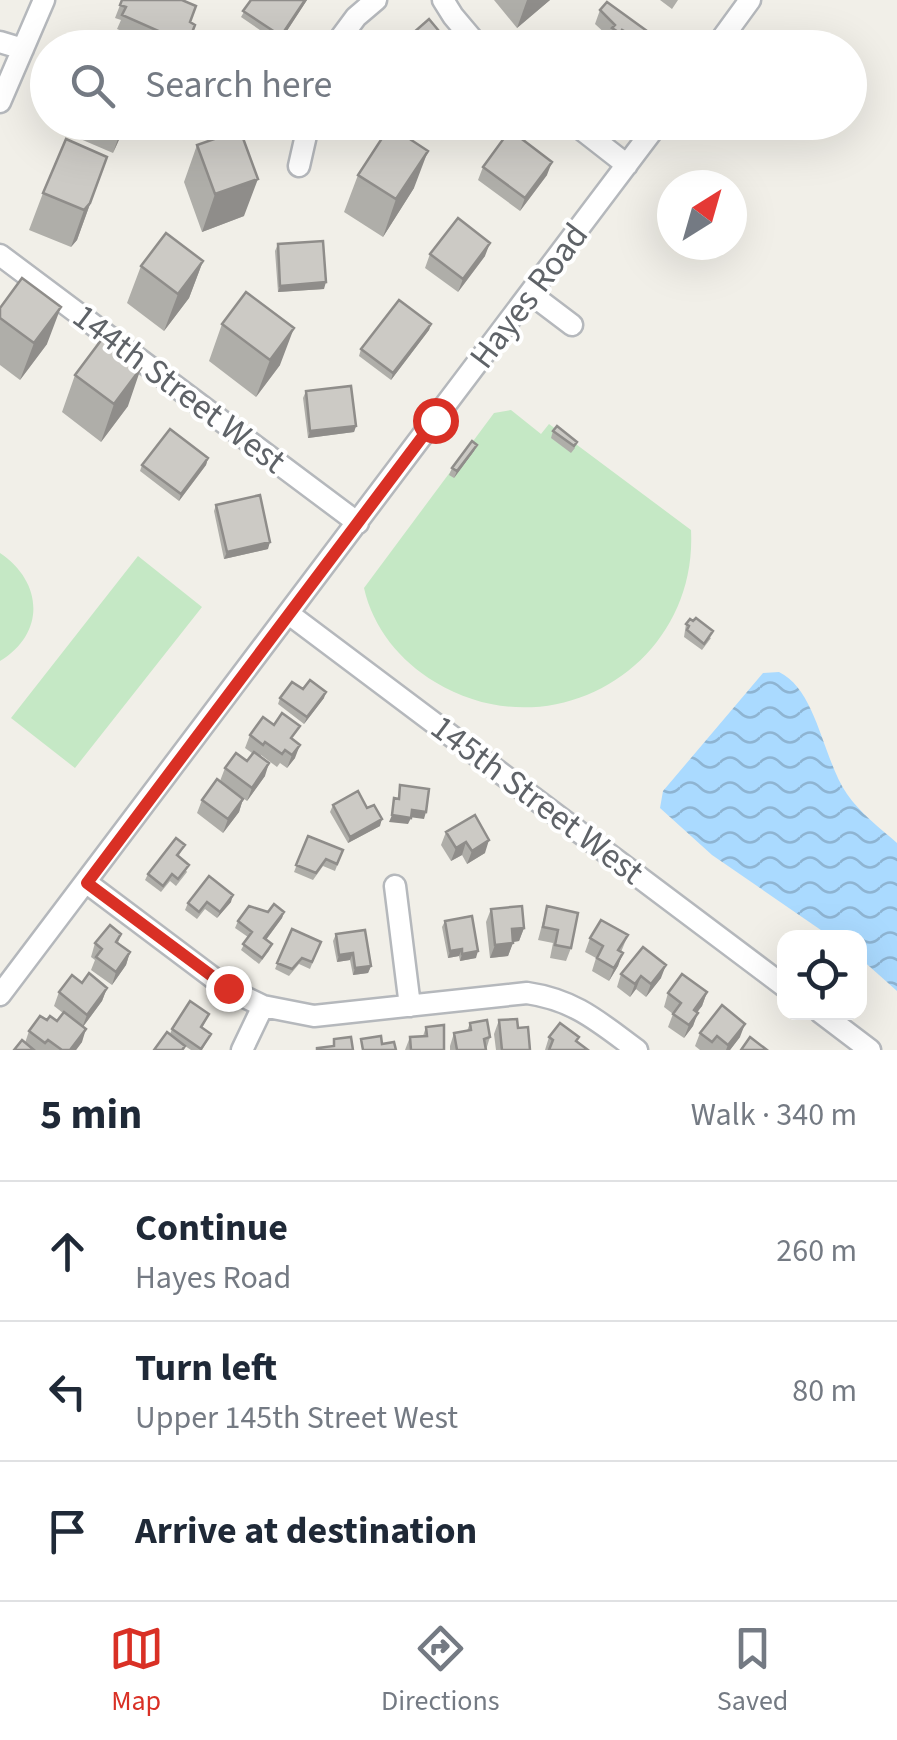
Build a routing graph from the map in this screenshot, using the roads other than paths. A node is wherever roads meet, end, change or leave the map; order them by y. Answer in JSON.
{"nodes":[{"id":1,"x":44,"y":0,"type":"edge"},
{"id":2,"x":376,"y":0,"type":"edge"},
{"id":3,"x":443,"y":0,"type":"edge"},
{"id":4,"x":750,"y":0,"type":"edge"},
{"id":5,"x":31,"y":30,"type":"edge"},
{"id":6,"x":346,"y":30,"type":"edge"},
{"id":7,"x":465,"y":30,"type":"edge"},
{"id":8,"x":728,"y":30,"type":"edge"},
{"id":9,"x":30,"y":33,"type":"edge"},
{"id":10,"x":0,"y":42,"type":"edge"},
{"id":11,"x":23,"y":49,"type":"junction"},
{"id":12,"x":0,"y":102,"type":"edge"},
{"id":13,"x":306,"y":140,"type":"edge"},
{"id":14,"x":595,"y":140,"type":"edge"},
{"id":15,"x":646,"y":140,"type":"edge"},
{"id":16,"x":299,"y":166,"type":"dead end"},
{"id":17,"x":628,"y":166,"type":"junction"},
{"id":18,"x":0,"y":255,"type":"edge"},
{"id":19,"x":531,"y":294,"type":"junction"},
{"id":20,"x":572,"y":325,"type":"dead end"},
{"id":21,"x":358,"y":523,"type":"junction"},
{"id":22,"x":290,"y":614,"type":"junction"},
{"id":23,"x":87,"y":883,"type":"junction"},
{"id":24,"x":395,"y":886,"type":"dead end"},
{"id":25,"x":777,"y":981,"type":"edge"},
{"id":26,"x":0,"y":995,"type":"edge"},
{"id":27,"x":263,"y":1006,"type":"junction"},
{"id":28,"x":410,"y":1006,"type":"junction"},
{"id":29,"x":831,"y":1020,"type":"edge"},
{"id":30,"x":242,"y":1050,"type":"edge"},
{"id":31,"x":636,"y":1050,"type":"edge"},
{"id":32,"x":870,"y":1050,"type":"edge"}],
"edges":[{"from":1,"to":5,"type":"street"},
{"from":2,"to":6,"type":"street"},
{"from":3,"to":7,"type":"street"},
{"from":4,"to":8,"type":"street"},
{"from":9,"to":11,"type":"street"},
{"from":10,"to":11,"type":"street"},
{"from":11,"to":12,"type":"street"},
{"from":13,"to":16,"type":"street"},
{"from":14,"to":17,"type":"street"},
{"from":15,"to":17,"type":"street","name":"Hayes Road"},
{"from":17,"to":19,"type":"street","name":"Hayes Road"},
{"from":18,"to":21,"type":"street","name":"144th Street West"},
{"from":19,"to":20,"type":"street"},
{"from":19,"to":21,"type":"street","name":"Hayes Road"},
{"from":21,"to":22,"type":"street","name":"Hayes Road"},
{"from":22,"to":23,"type":"street","name":"Hayes Road"},
{"from":22,"to":25,"type":"street","name":"145th Street West"},
{"from":23,"to":26,"type":"street","name":"Hayes Road"},
{"from":23,"to":27,"type":"street"},
{"from":24,"to":28,"type":"street"},
{"from":27,"to":28,"type":"street"},
{"from":27,"to":30,"type":"street"},
{"from":28,"to":31,"type":"street"},
{"from":29,"to":32,"type":"street"}]}
